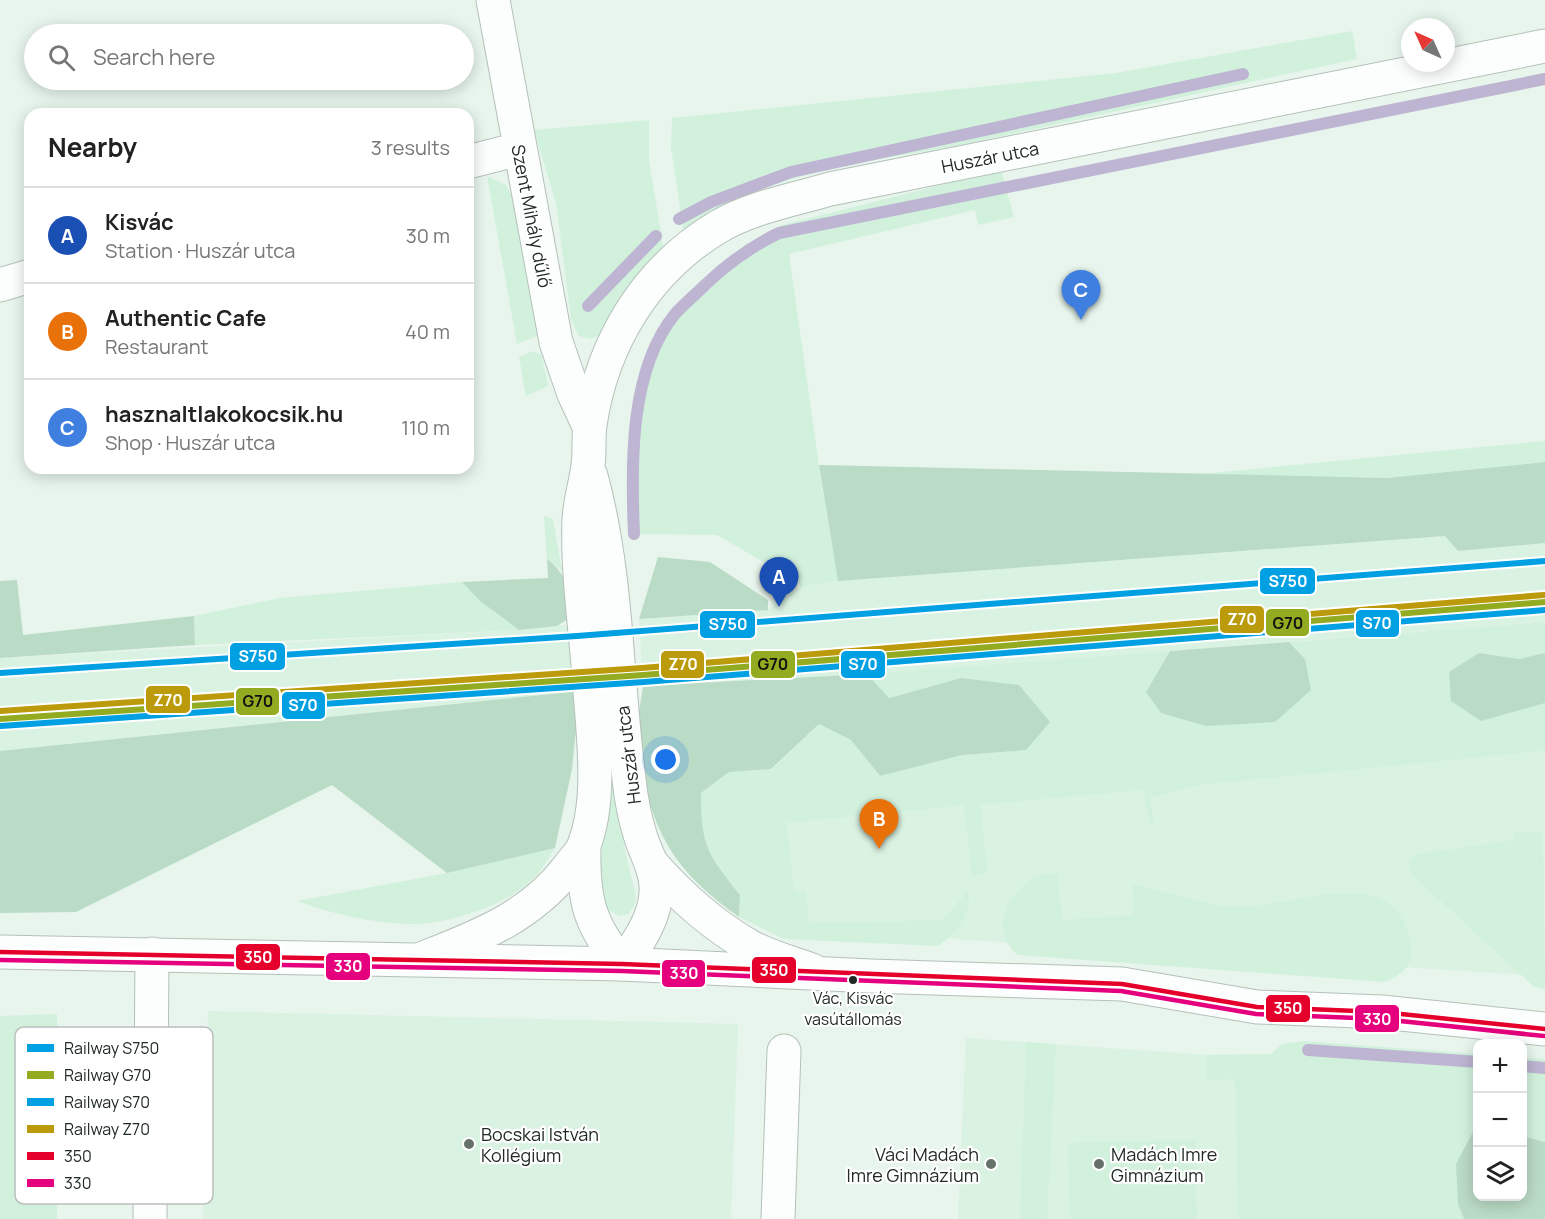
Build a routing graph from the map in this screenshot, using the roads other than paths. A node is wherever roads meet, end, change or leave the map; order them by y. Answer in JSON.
{"nodes":[{"id":1,"x":493,"y":0,"type":"edge"},
{"id":2,"x":1545,"y":46,"type":"edge"},
{"id":3,"x":519,"y":149,"type":"junction"},
{"id":4,"x":474,"y":160,"type":"edge"},
{"id":5,"x":24,"y":278,"type":"edge"},
{"id":6,"x":0,"y":285,"type":"edge"},
{"id":7,"x":590,"y":426,"type":"junction"},
{"id":8,"x":588,"y":465,"type":"junction"},
{"id":9,"x":584,"y":847,"type":"junction"},
{"id":10,"x":652,"y":864,"type":"junction"},
{"id":11,"x":0,"y":952,"type":"edge"},
{"id":12,"x":152,"y":954,"type":"junction"},
{"id":13,"x":421,"y":959,"type":"junction"},
{"id":14,"x":622,"y":964,"type":"junction"},
{"id":15,"x":819,"y":973,"type":"junction"},
{"id":16,"x":151,"y":1027,"type":"edge"},
{"id":17,"x":1545,"y":1029,"type":"edge"},
{"id":18,"x":784,"y":1051,"type":"dead end"},
{"id":19,"x":150,"y":1204,"type":"edge"},
{"id":20,"x":150,"y":1219,"type":"edge"},
{"id":21,"x":778,"y":1219,"type":"edge"}],
"edges":[{"from":1,"to":3,"type":"street","name":"Szent Mihály dűlő"},
{"from":2,"to":7,"type":"street","name":"Huszár utca"},
{"from":3,"to":4,"type":"street"},
{"from":3,"to":7,"type":"street","name":"Szent Mihály dűlő"},
{"from":5,"to":6,"type":"street"},
{"from":7,"to":8,"type":"street","name":"Huszár utca"},
{"from":8,"to":9,"type":"street","name":"Huszár utca"},
{"from":8,"to":10,"type":"street","name":"Huszár utca"},
{"from":9,"to":13,"type":"street","name":"Huszár utca"},
{"from":9,"to":14,"type":"street","name":"Huszár utca"},
{"from":10,"to":14,"type":"street","name":"Huszár utca"},
{"from":10,"to":15,"type":"street","name":"Huszár utca"},
{"from":11,"to":12,"type":"street"},
{"from":12,"to":13,"type":"street"},
{"from":12,"to":16,"type":"street"},
{"from":13,"to":14,"type":"street"},
{"from":14,"to":15,"type":"street"},
{"from":15,"to":17,"type":"street"},
{"from":18,"to":21,"type":"street"},
{"from":19,"to":20,"type":"street"}]}
